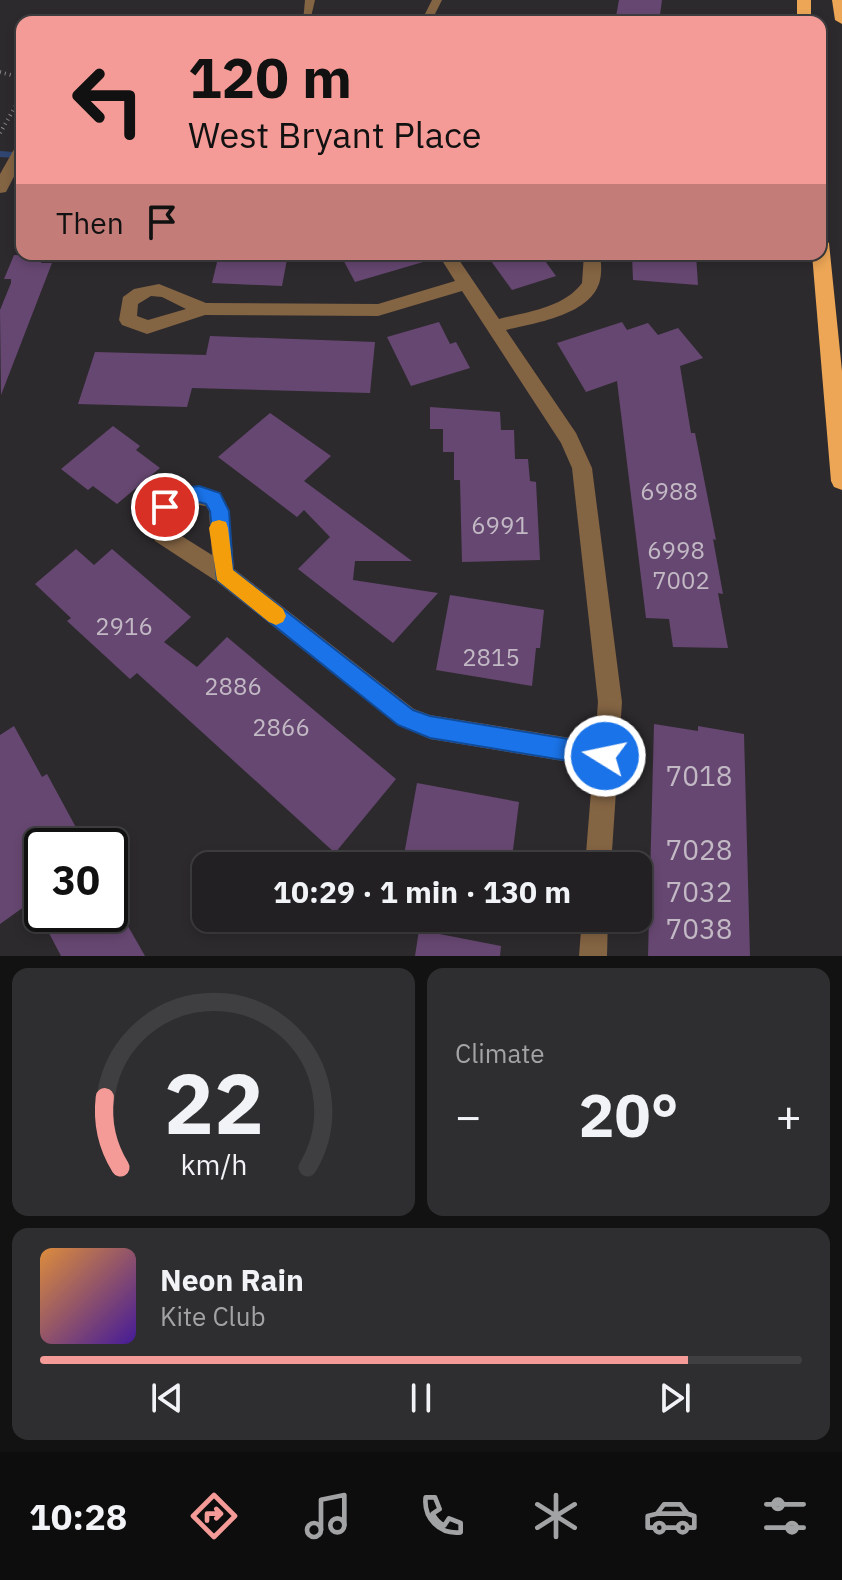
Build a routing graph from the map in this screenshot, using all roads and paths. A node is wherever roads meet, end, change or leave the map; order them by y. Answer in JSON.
{"nodes":[{"id":1,"x":839,"y":0,"type":"edge"},
{"id":2,"x":842,"y":20,"type":"edge"},
{"id":3,"x":16,"y":105,"type":"edge"},
{"id":4,"x":0,"y":133,"type":"edge"},
{"id":5,"x":16,"y":158,"type":"edge"},
{"id":6,"x":0,"y":188,"type":"edge"},
{"id":7,"x":450,"y":260,"type":"edge"},
{"id":8,"x":592,"y":260,"type":"edge"},
{"id":9,"x":822,"y":260,"type":"edge"},
{"id":10,"x":466,"y":284,"type":"junction"},
{"id":11,"x":205,"y":309,"type":"dead end"},
{"id":12,"x":495,"y":327,"type":"junction"},
{"id":13,"x":842,"y":481,"type":"edge"},
{"id":14,"x":224,"y":574,"type":"dead end"},
{"id":15,"x":605,"y":756,"type":"junction"},
{"id":16,"x":599,"y":852,"type":"edge"},
{"id":17,"x":594,"y":932,"type":"edge"},
{"id":18,"x":593,"y":956,"type":"edge"}],
"edges":[{"from":1,"to":2,"type":"highway"},
{"from":3,"to":4,"type":"path"},
{"from":5,"to":6,"type":"street"},
{"from":7,"to":10,"type":"street"},
{"from":8,"to":12,"type":"street"},
{"from":9,"to":13,"type":"highway"},
{"from":10,"to":11,"type":"street"},
{"from":10,"to":12,"type":"street"},
{"from":12,"to":15,"type":"street"},
{"from":14,"to":15,"type":"street"},
{"from":15,"to":16,"type":"street"},
{"from":17,"to":18,"type":"street"}]}
